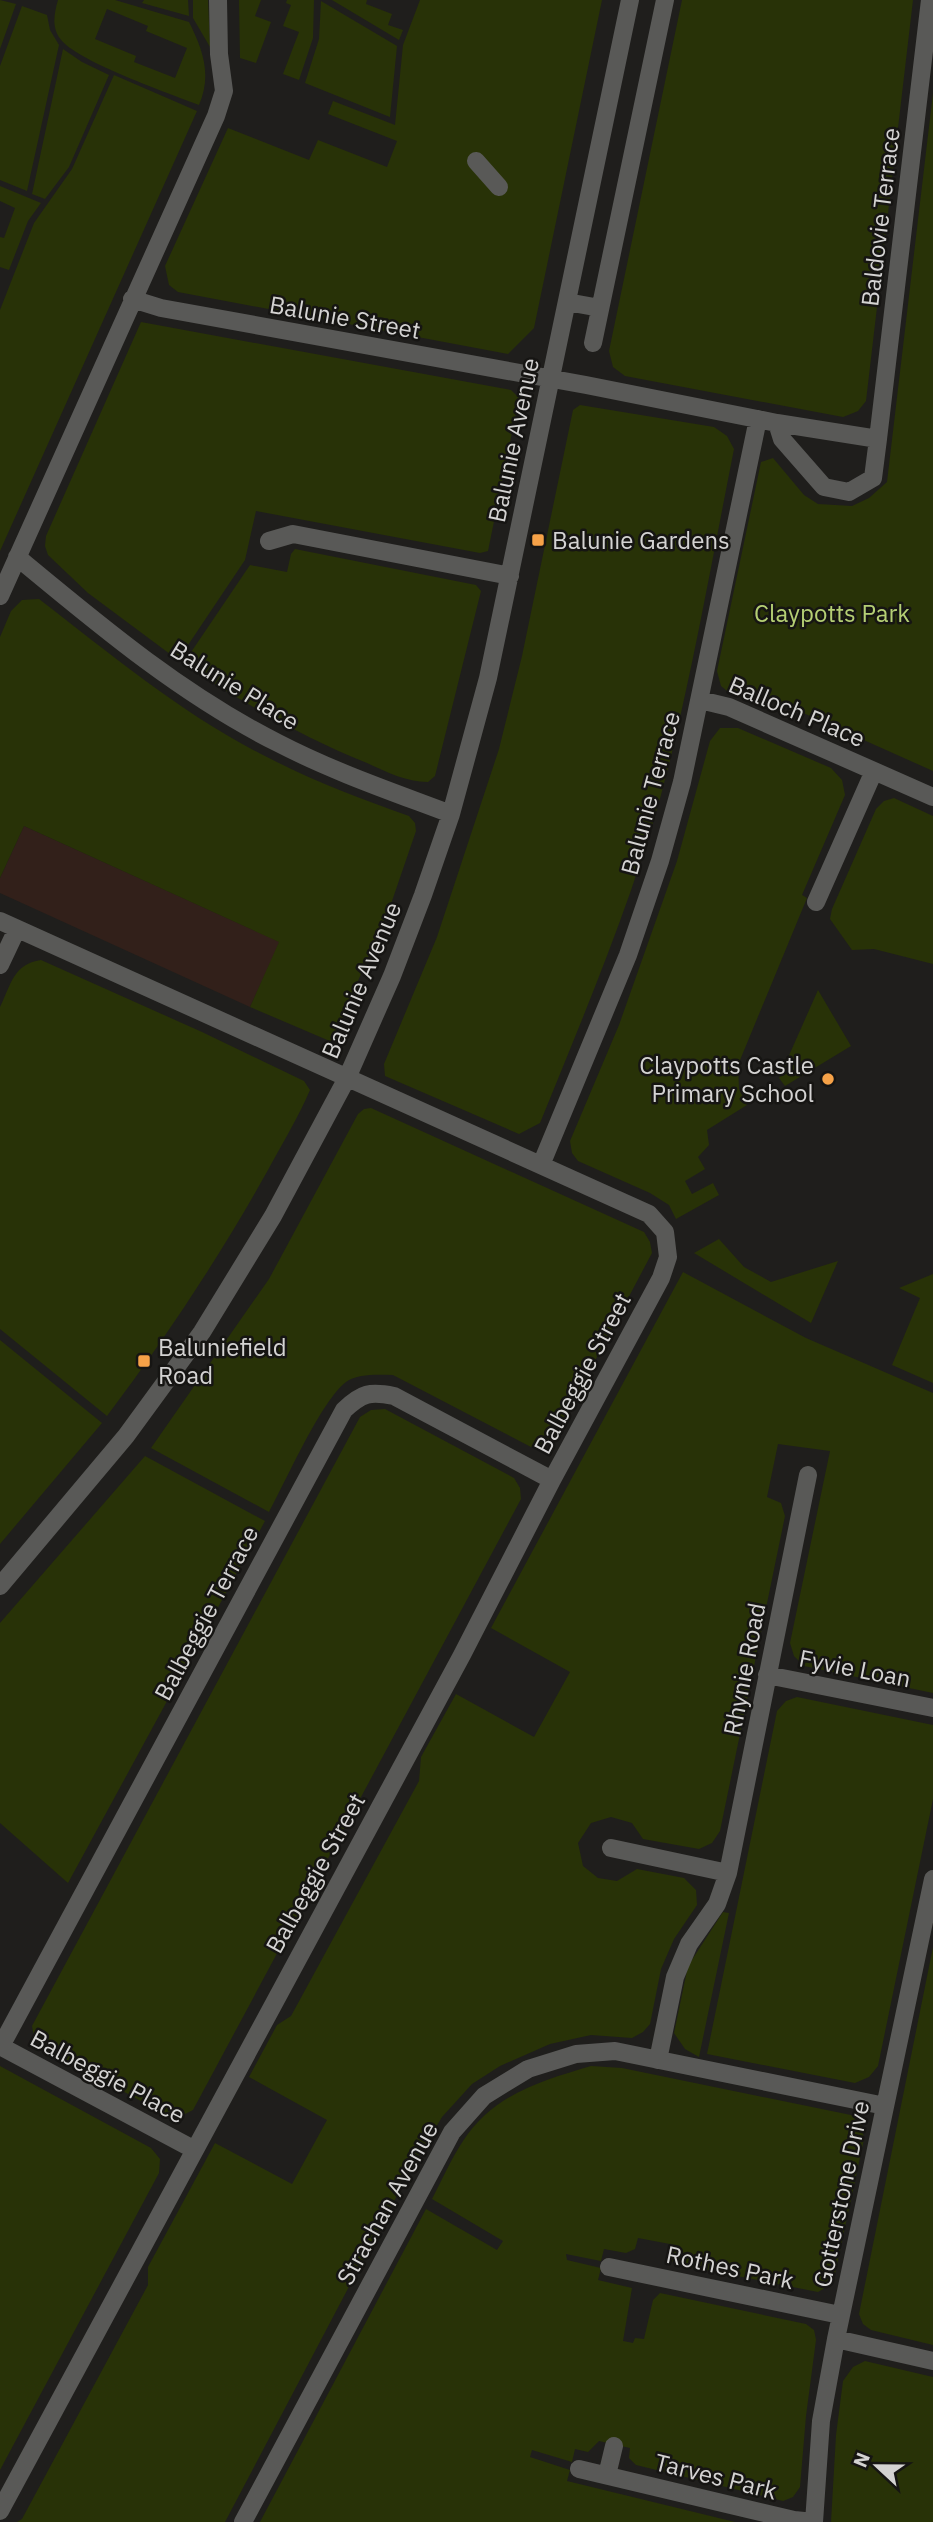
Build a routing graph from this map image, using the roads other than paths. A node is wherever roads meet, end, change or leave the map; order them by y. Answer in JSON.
{"nodes":[{"id":1,"x":218,"y":0,"type":"edge"},
{"id":2,"x":630,"y":0,"type":"edge"},
{"id":3,"x":665,"y":0,"type":"edge"},
{"id":4,"x":930,"y":0,"type":"edge"},
{"id":5,"x":476,"y":161,"type":"dead end"},
{"id":6,"x":499,"y":187,"type":"dead end"},
{"id":7,"x":132,"y":299,"type":"junction"},
{"id":8,"x":567,"y":302,"type":"junction"},
{"id":9,"x":600,"y":309,"type":"junction"},
{"id":10,"x":593,"y":343,"type":"dead end"},
{"id":11,"x":550,"y":379,"type":"junction"},
{"id":12,"x":758,"y":419,"type":"junction"},
{"id":13,"x":777,"y":423,"type":"junction"},
{"id":14,"x":878,"y":439,"type":"junction"},
{"id":15,"x":269,"y":541,"type":"dead end"},
{"id":16,"x":17,"y":557,"type":"junction"},
{"id":17,"x":510,"y":576,"type":"junction"},
{"id":18,"x":0,"y":596,"type":"edge"},
{"id":19,"x":700,"y":700,"type":"junction"},
{"id":20,"x":874,"y":771,"type":"junction"},
{"id":21,"x":933,"y":797,"type":"edge"},
{"id":22,"x":451,"y":814,"type":"junction"},
{"id":23,"x":816,"y":902,"type":"dead end"},
{"id":24,"x":8,"y":925,"type":"edge"},
{"id":25,"x":0,"y":965,"type":"edge"},
{"id":26,"x":347,"y":1078,"type":"junction"},
{"id":27,"x":541,"y":1165,"type":"junction"},
{"id":28,"x":808,"y":1475,"type":"dead end"},
{"id":29,"x":552,"y":1480,"type":"junction"},
{"id":30,"x":0,"y":1586,"type":"edge"},
{"id":31,"x":767,"y":1675,"type":"junction"},
{"id":32,"x":933,"y":1708,"type":"edge"},
{"id":33,"x":611,"y":1848,"type":"dead end"},
{"id":34,"x":728,"y":1873,"type":"junction"},
{"id":35,"x":933,"y":1879,"type":"edge"},
{"id":36,"x":0,"y":2046,"type":"edge"},
{"id":37,"x":658,"y":2060,"type":"junction"},
{"id":38,"x":885,"y":2106,"type":"junction"},
{"id":39,"x":193,"y":2149,"type":"junction"},
{"id":40,"x":609,"y":2267,"type":"dead end"},
{"id":41,"x":840,"y":2315,"type":"junction"},
{"id":42,"x":836,"y":2339,"type":"junction"},
{"id":43,"x":933,"y":2361,"type":"edge"},
{"id":44,"x":614,"y":2446,"type":"dead end"},
{"id":45,"x":579,"y":2469,"type":"dead end"},
{"id":46,"x":607,"y":2475,"type":"junction"},
{"id":47,"x":0,"y":2511,"type":"edge"},
{"id":48,"x":243,"y":2522,"type":"edge"},
{"id":49,"x":814,"y":2522,"type":"edge"}],
"edges":[{"from":1,"to":7,"type":"street"},
{"from":2,"to":8,"type":"street","name":"Balunie Avenue"},
{"from":3,"to":9,"type":"street"},
{"from":4,"to":14,"type":"street","name":"Baldovie Terrace"},
{"from":5,"to":6,"type":"street"},
{"from":7,"to":11,"type":"street","name":"Balunie Street"},
{"from":7,"to":16,"type":"street"},
{"from":8,"to":9,"type":"street"},
{"from":8,"to":11,"type":"street","name":"Balunie Avenue"},
{"from":9,"to":10,"type":"street"},
{"from":11,"to":12,"type":"street"},
{"from":11,"to":17,"type":"street","name":"Balunie Avenue"},
{"from":12,"to":13,"type":"street"},
{"from":12,"to":19,"type":"street","name":"Balunie Terrace"},
{"from":13,"to":14,"type":"street"},
{"from":13,"to":14,"type":"street","name":"Baldovie Terrace"},
{"from":15,"to":17,"type":"street"},
{"from":16,"to":18,"type":"street"},
{"from":16,"to":22,"type":"street","name":"Balunie Place"},
{"from":17,"to":22,"type":"street","name":"Balunie Avenue"},
{"from":19,"to":20,"type":"street","name":"Balloch Place"},
{"from":19,"to":27,"type":"street","name":"Balunie Terrace"},
{"from":20,"to":21,"type":"street","name":"Balloch Place"},
{"from":20,"to":23,"type":"street","name":"Balloch Place"},
{"from":22,"to":26,"type":"street","name":"Balunie Avenue"},
{"from":24,"to":25,"type":"street"},
{"from":24,"to":26,"type":"street"},
{"from":26,"to":27,"type":"street"},
{"from":26,"to":30,"type":"street","name":"Balunie Avenue"},
{"from":27,"to":29,"type":"street","name":"Balbeggie Street"},
{"from":28,"to":31,"type":"street","name":"Rhynie Road"},
{"from":29,"to":36,"type":"street","name":"Balbeggie Terrace"},
{"from":29,"to":39,"type":"street","name":"Balbeggie Street"},
{"from":31,"to":32,"type":"street","name":"Fyvie Loan"},
{"from":31,"to":34,"type":"street","name":"Rhynie Road"},
{"from":33,"to":34,"type":"street"},
{"from":34,"to":37,"type":"street","name":"Rhynie Road"},
{"from":35,"to":38,"type":"street","name":"Gotterstone Drive"},
{"from":36,"to":39,"type":"street","name":"Balbeggie Place"},
{"from":37,"to":38,"type":"street","name":"Strachan Avenue"},
{"from":37,"to":48,"type":"street","name":"Strachan Avenue"},
{"from":38,"to":41,"type":"street","name":"Gotterstone Drive"},
{"from":39,"to":47,"type":"street","name":"Balbeggie Street"},
{"from":40,"to":41,"type":"street","name":"Rothes Park"},
{"from":41,"to":42,"type":"street","name":"Gotterstone Drive"},
{"from":42,"to":43,"type":"street"},
{"from":42,"to":49,"type":"street","name":"Gotterstone Drive"},
{"from":44,"to":46,"type":"street"},
{"from":45,"to":46,"type":"street","name":"Tarves Park"},
{"from":46,"to":49,"type":"street","name":"Tarves Park"}]}
